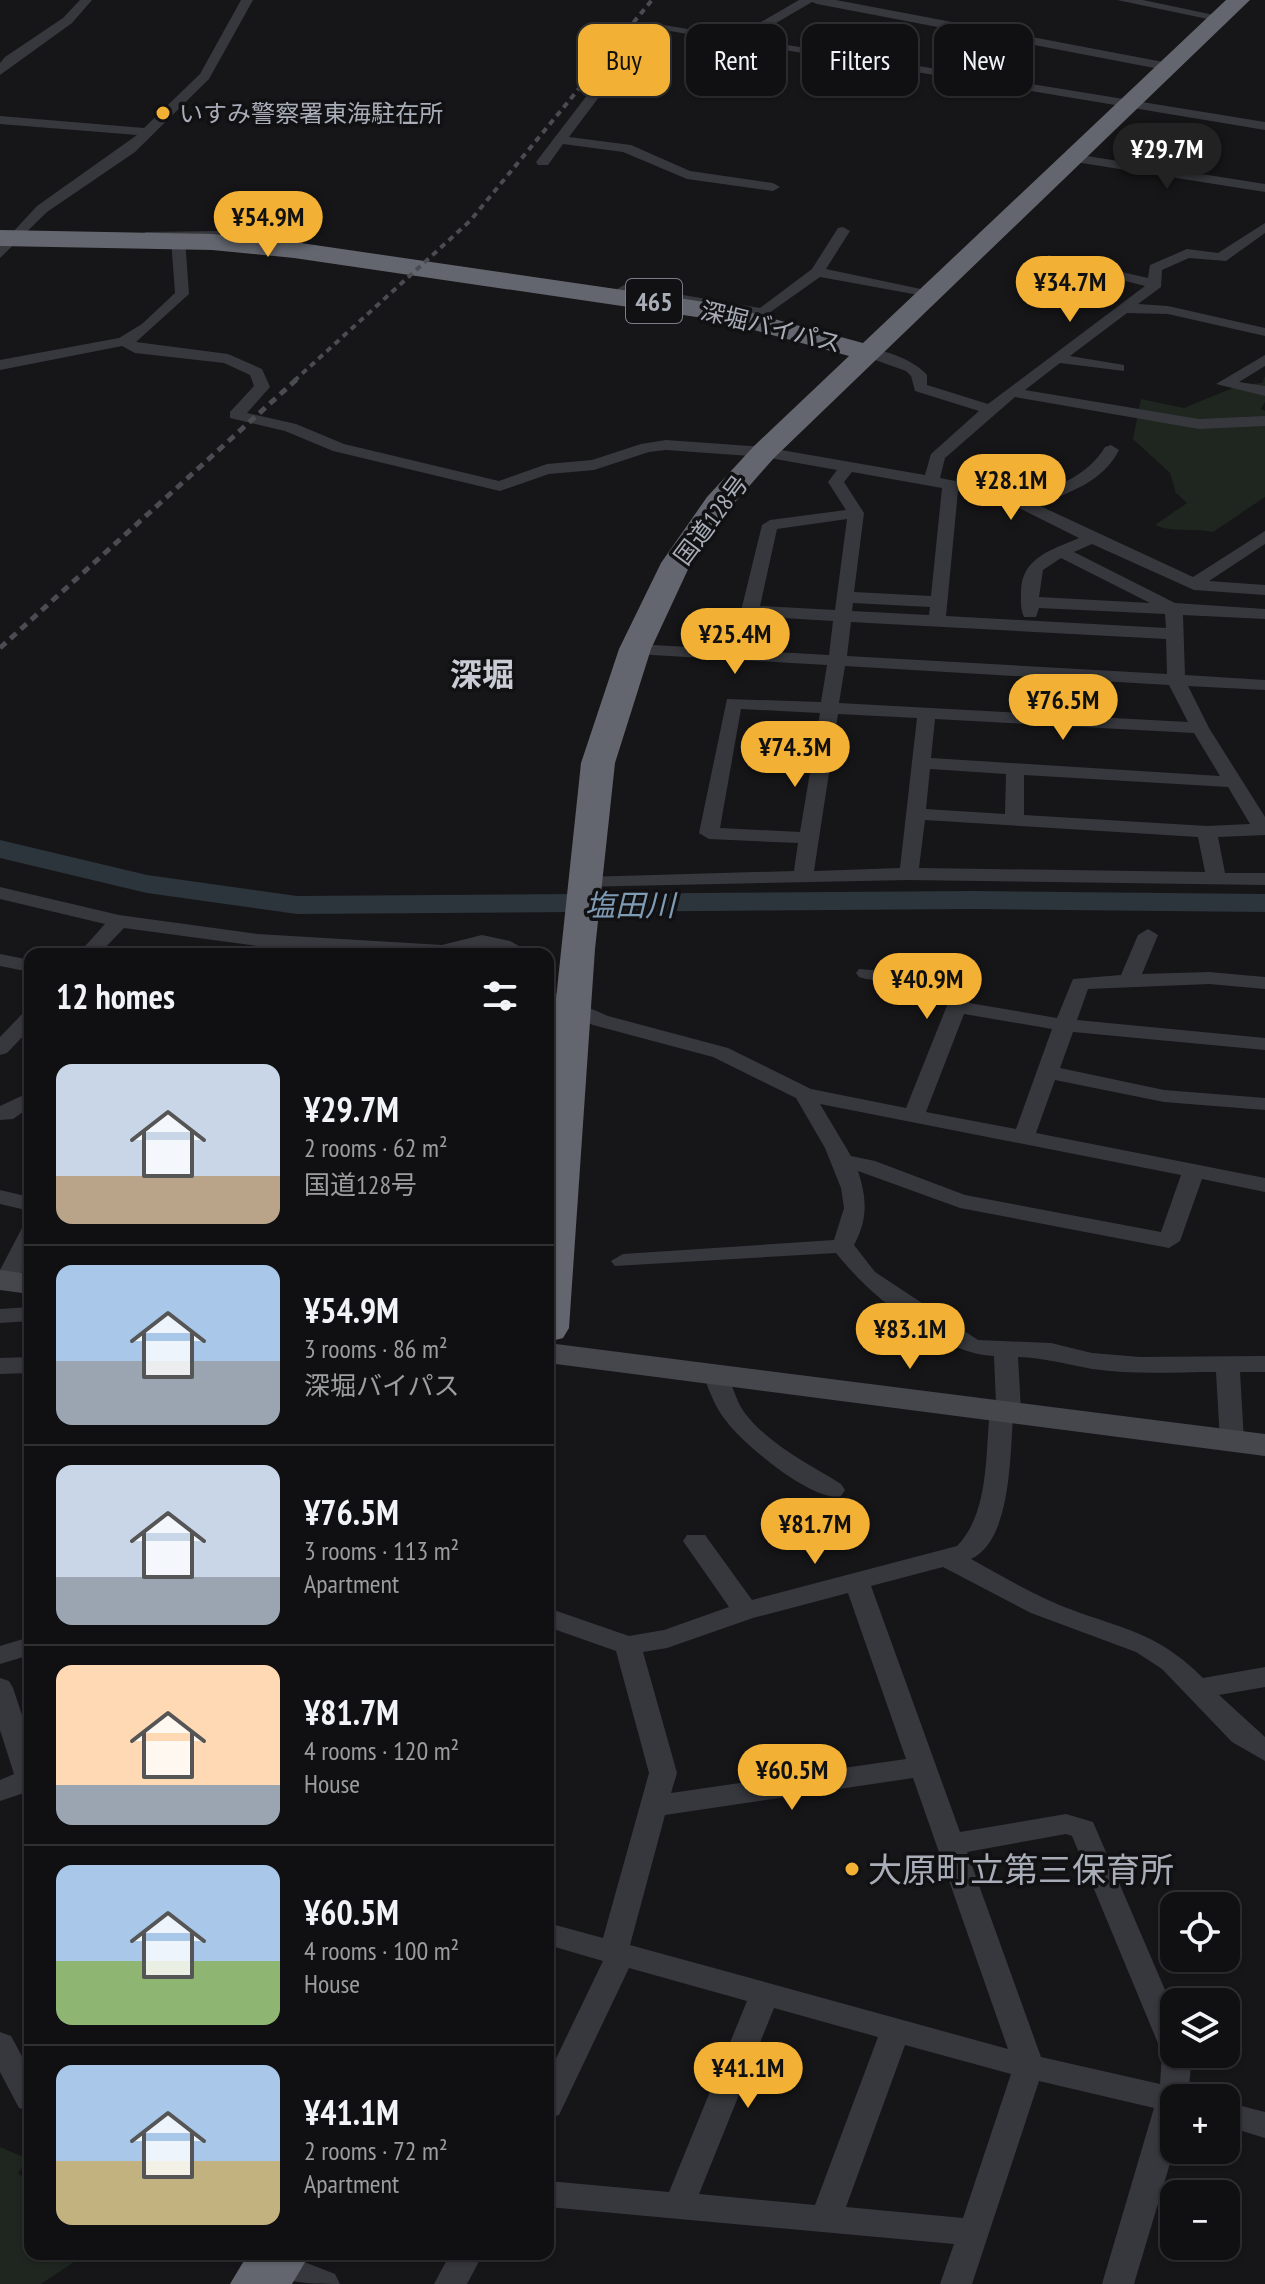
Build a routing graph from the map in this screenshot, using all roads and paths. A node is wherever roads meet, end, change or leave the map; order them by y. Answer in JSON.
{"nodes":[{"id":1,"x":86,"y":0,"type":"edge"},
{"id":2,"x":247,"y":0,"type":"edge"},
{"id":3,"x":808,"y":0,"type":"edge"},
{"id":4,"x":817,"y":0,"type":"edge"},
{"id":5,"x":1123,"y":0,"type":"edge"},
{"id":6,"x":1230,"y":9,"type":"edge"},
{"id":7,"x":766,"y":24,"type":"edge"},
{"id":8,"x":943,"y":24,"type":"edge"},
{"id":9,"x":1033,"y":41,"type":"edge"},
{"id":10,"x":786,"y":49,"type":"edge"},
{"id":11,"x":1170,"y":67,"type":"junction"},
{"id":12,"x":0,"y":71,"type":"edge"},
{"id":13,"x":934,"y":73,"type":"edge"},
{"id":14,"x":1033,"y":90,"type":"edge"},
{"id":15,"x":593,"y":97,"type":"dead end"},
{"id":16,"x":1129,"y":106,"type":"junction"},
{"id":17,"x":1265,"y":112,"type":"edge"},
{"id":18,"x":0,"y":120,"type":"edge"},
{"id":19,"x":1250,"y":124,"type":"junction"},
{"id":20,"x":1265,"y":126,"type":"edge"},
{"id":21,"x":147,"y":132,"type":"junction"},
{"id":22,"x":559,"y":140,"type":"junction"},
{"id":23,"x":1074,"y":158,"type":"junction"},
{"id":24,"x":543,"y":162,"type":"dead end"},
{"id":25,"x":773,"y":187,"type":"dead end"},
{"id":26,"x":1265,"y":188,"type":"edge"},
{"id":27,"x":267,"y":197,"type":"dead end"},
{"id":28,"x":1265,"y":227,"type":"edge"},
{"id":29,"x":843,"y":231,"type":"dead end"},
{"id":30,"x":225,"y":235,"type":"junction"},
{"id":31,"x":179,"y":237,"type":"junction"},
{"id":32,"x":9,"y":241,"type":"edge"},
{"id":33,"x":1069,"y":251,"type":"dead end"},
{"id":34,"x":368,"y":255,"type":"dead end"},
{"id":35,"x":1053,"y":258,"type":"dead end"},
{"id":36,"x":817,"y":272,"type":"junction"},
{"id":37,"x":1155,"y":279,"type":"junction"},
{"id":38,"x":624,"y":289,"type":"dead end"},
{"id":39,"x":930,"y":295,"type":"junction"},
{"id":40,"x":610,"y":303,"type":"dead end"},
{"id":41,"x":1124,"y":308,"type":"junction"},
{"id":42,"x":754,"y":319,"type":"junction"},
{"id":43,"x":1265,"y":332,"type":"edge"},
{"id":44,"x":125,"y":341,"type":"junction"},
{"id":45,"x":869,"y":353,"type":"junction"},
{"id":46,"x":1056,"y":358,"type":"junction"},
{"id":47,"x":1265,"y":360,"type":"edge"},
{"id":48,"x":0,"y":365,"type":"edge"},
{"id":49,"x":1119,"y":368,"type":"dead end"},
{"id":50,"x":1265,"y":391,"type":"edge"},
{"id":51,"x":1012,"y":392,"type":"junction"},
{"id":52,"x":991,"y":410,"type":"junction"},
{"id":53,"x":1265,"y":421,"type":"edge"},
{"id":54,"x":1111,"y":450,"type":"dead end"},
{"id":55,"x":764,"y":452,"type":"junction"},
{"id":56,"x":847,"y":468,"type":"junction"},
{"id":57,"x":931,"y":484,"type":"junction"},
{"id":58,"x":951,"y":484,"type":"junction"},
{"id":59,"x":1025,"y":505,"type":"junction"},
{"id":60,"x":856,"y":513,"type":"junction"},
{"id":61,"x":1265,"y":536,"type":"edge"},
{"id":62,"x":1094,"y":537,"type":"junction"},
{"id":63,"x":1061,"y":552,"type":"junction"},
{"id":64,"x":1194,"y":584,"type":"junction"},
{"id":65,"x":1265,"y":590,"type":"edge"},
{"id":66,"x":844,"y":597,"type":"junction"},
{"id":67,"x":1030,"y":602,"type":"junction"},
{"id":68,"x":1174,"y":608,"type":"junction"},
{"id":69,"x":937,"y":611,"type":"junction"},
{"id":70,"x":1265,"y":614,"type":"edge"},
{"id":71,"x":842,"y":616,"type":"junction"},
{"id":72,"x":1029,"y":626,"type":"junction"},
{"id":73,"x":1175,"y":634,"type":"junction"},
{"id":74,"x":635,"y":649,"type":"junction"},
{"id":75,"x":837,"y":661,"type":"junction"},
{"id":76,"x":1176,"y":680,"type":"junction"},
{"id":77,"x":1265,"y":685,"type":"edge"},
{"id":78,"x":829,"y":709,"type":"junction"},
{"id":79,"x":927,"y":713,"type":"junction"},
{"id":80,"x":1200,"y":728,"type":"junction"},
{"id":81,"x":920,"y":763,"type":"junction"},
{"id":82,"x":1015,"y":769,"type":"junction"},
{"id":83,"x":1234,"y":782,"type":"junction"},
{"id":84,"x":916,"y":814,"type":"junction"},
{"id":85,"x":1014,"y":820,"type":"junction"},
{"id":86,"x":1264,"y":829,"type":"edge"},
{"id":87,"x":1207,"y":832,"type":"junction"},
{"id":88,"x":809,"y":838,"type":"junction"},
{"id":89,"x":909,"y":874,"type":"junction"},
{"id":90,"x":803,"y":876,"type":"junction"},
{"id":91,"x":1216,"y":877,"type":"junction"},
{"id":92,"x":1265,"y":879,"type":"edge"},
{"id":93,"x":584,"y":883,"type":"junction"},
{"id":94,"x":0,"y":893,"type":"edge"},
{"id":95,"x":119,"y":921,"type":"junction"},
{"id":96,"x":1148,"y":935,"type":"dead end"},
{"id":97,"x":94,"y":948,"type":"edge"},
{"id":98,"x":381,"y":948,"type":"edge"},
{"id":99,"x":450,"y":948,"type":"edge"},
{"id":100,"x":513,"y":948,"type":"edge"},
{"id":101,"x":0,"y":960,"type":"edge"},
{"id":102,"x":24,"y":965,"type":"edge"},
{"id":103,"x":866,"y":973,"type":"dead end"},
{"id":104,"x":1129,"y":982,"type":"junction"},
{"id":105,"x":1265,"y":983,"type":"edge"},
{"id":106,"x":560,"y":1004,"type":"edge"},
{"id":107,"x":957,"y":1007,"type":"junction"},
{"id":108,"x":24,"y":1022,"type":"edge"},
{"id":109,"x":1063,"y":1025,"type":"junction"},
{"id":110,"x":4,"y":1040,"type":"edge"},
{"id":111,"x":1265,"y":1044,"type":"edge"},
{"id":112,"x":1047,"y":1072,"type":"junction"},
{"id":113,"x":804,"y":1094,"type":"junction"},
{"id":114,"x":24,"y":1102,"type":"edge"},
{"id":115,"x":1265,"y":1104,"type":"edge"},
{"id":116,"x":0,"y":1113,"type":"edge"},
{"id":117,"x":914,"y":1114,"type":"junction"},
{"id":118,"x":1024,"y":1136,"type":"junction"},
{"id":119,"x":841,"y":1161,"type":"junction"},
{"id":120,"x":1194,"y":1170,"type":"junction"},
{"id":121,"x":1265,"y":1185,"type":"edge"},
{"id":122,"x":0,"y":1197,"type":"edge"},
{"id":123,"x":24,"y":1203,"type":"edge"},
{"id":124,"x":554,"y":1232,"type":"edge"},
{"id":125,"x":842,"y":1246,"type":"junction"},
{"id":126,"x":24,"y":1249,"type":"edge"},
{"id":127,"x":623,"y":1261,"type":"dead end"},
{"id":128,"x":12,"y":1282,"type":"edge"},
{"id":129,"x":24,"y":1314,"type":"edge"},
{"id":130,"x":0,"y":1316,"type":"edge"},
{"id":131,"x":1006,"y":1348,"type":"junction"},
{"id":132,"x":554,"y":1354,"type":"edge"},
{"id":133,"x":1227,"y":1364,"type":"junction"},
{"id":134,"x":1265,"y":1364,"type":"edge"},
{"id":135,"x":24,"y":1365,"type":"edge"},
{"id":136,"x":0,"y":1366,"type":"edge"},
{"id":137,"x":716,"y":1377,"type":"junction"},
{"id":138,"x":1005,"y":1411,"type":"junction"},
{"id":139,"x":1232,"y":1441,"type":"junction"},
{"id":140,"x":1265,"y":1445,"type":"edge"},
{"id":141,"x":832,"y":1490,"type":"dead end"},
{"id":142,"x":696,"y":1541,"type":"dead end"},
{"id":143,"x":947,"y":1558,"type":"junction"},
{"id":144,"x":856,"y":1580,"type":"junction"},
{"id":145,"x":746,"y":1611,"type":"junction"},
{"id":146,"x":554,"y":1619,"type":"edge"},
{"id":147,"x":628,"y":1645,"type":"junction"},
{"id":148,"x":24,"y":1648,"type":"edge"},
{"id":149,"x":0,"y":1655,"type":"edge"},
{"id":150,"x":1265,"y":1677,"type":"edge"},
{"id":151,"x":0,"y":1688,"type":"edge"},
{"id":152,"x":1196,"y":1689,"type":"junction"},
{"id":153,"x":1265,"y":1751,"type":"edge"},
{"id":154,"x":24,"y":1762,"type":"edge"},
{"id":155,"x":921,"y":1767,"type":"junction"},
{"id":156,"x":24,"y":1782,"type":"edge"},
{"id":157,"x":0,"y":1791,"type":"edge"},
{"id":158,"x":655,"y":1806,"type":"junction"},
{"id":159,"x":949,"y":1845,"type":"junction"},
{"id":160,"x":554,"y":1936,"type":"edge"},
{"id":161,"x":617,"y":1954,"type":"junction"},
{"id":162,"x":765,"y":1993,"type":"junction"},
{"id":163,"x":1160,"y":2013,"type":"edge"},
{"id":164,"x":896,"y":2028,"type":"junction"},
{"id":165,"x":0,"y":2044,"type":"edge"},
{"id":166,"x":1029,"y":2067,"type":"junction"},
{"id":167,"x":24,"y":2088,"type":"edge"},
{"id":168,"x":554,"y":2093,"type":"edge"},
{"id":169,"x":1160,"y":2096,"type":"edge"},
{"id":170,"x":1240,"y":2118,"type":"edge"},
{"id":171,"x":1265,"y":2125,"type":"edge"},
{"id":172,"x":1160,"y":2140,"type":"edge"},
{"id":173,"x":554,"y":2195,"type":"edge"},
{"id":174,"x":679,"y":2206,"type":"junction"},
{"id":175,"x":826,"y":2218,"type":"junction"},
{"id":176,"x":972,"y":2232,"type":"junction"},
{"id":177,"x":464,"y":2260,"type":"edge"},
{"id":178,"x":450,"y":2284,"type":"edge"},
{"id":179,"x":956,"y":2284,"type":"edge"},
{"id":180,"x":1118,"y":2284,"type":"edge"}],
"edges":[{"from":1,"to":12,"type":"street"},
{"from":2,"to":21,"type":"street"},
{"from":3,"to":7,"type":"street"},
{"from":4,"to":8,"type":"street"},
{"from":5,"to":6,"type":"street"},
{"from":6,"to":11,"type":"highway","name":"国道128号"},
{"from":9,"to":11,"type":"street"},
{"from":10,"to":13,"type":"street"},
{"from":11,"to":16,"type":"highway","name":"国道128号"},
{"from":14,"to":16,"type":"street"},
{"from":15,"to":22,"type":"street"},
{"from":16,"to":19,"type":"street"},
{"from":16,"to":23,"type":"highway","name":"国道128号"},
{"from":17,"to":19,"type":"street"},
{"from":18,"to":21,"type":"street"},
{"from":19,"to":20,"type":"street"},
{"from":21,"to":32,"type":"street"},
{"from":22,"to":24,"type":"street"},
{"from":22,"to":25,"type":"street"},
{"from":23,"to":26,"type":"street"},
{"from":23,"to":39,"type":"highway","name":"国道128号"},
{"from":27,"to":30,"type":"street"},
{"from":28,"to":37,"type":"street"},
{"from":29,"to":36,"type":"street"},
{"from":30,"to":31,"type":"street"},
{"from":30,"to":34,"type":"street"},
{"from":31,"to":32,"type":"highway","number":"465"},
{"from":31,"to":42,"type":"highway","name":"深堀バイパス","number":"465"},
{"from":31,"to":44,"type":"street"},
{"from":33,"to":37,"type":"street"},
{"from":35,"to":37,"type":"street"},
{"from":36,"to":39,"type":"street"},
{"from":36,"to":42,"type":"street"},
{"from":37,"to":41,"type":"street"},
{"from":38,"to":42,"type":"street"},
{"from":39,"to":45,"type":"highway","name":"国道128号"},
{"from":40,"to":42,"type":"street"},
{"from":41,"to":43,"type":"street"},
{"from":41,"to":46,"type":"street"},
{"from":42,"to":45,"type":"highway","name":"深堀バイパス","number":"465"},
{"from":44,"to":48,"type":"street"},
{"from":44,"to":55,"type":"street"},
{"from":45,"to":52,"type":"street"},
{"from":45,"to":55,"type":"highway","name":"国道128号"},
{"from":46,"to":49,"type":"street"},
{"from":46,"to":51,"type":"street"},
{"from":47,"to":50,"type":"street"},
{"from":51,"to":52,"type":"street"},
{"from":51,"to":53,"type":"street"},
{"from":52,"to":57,"type":"street"},
{"from":54,"to":59,"type":"street"},
{"from":55,"to":56,"type":"street"},
{"from":55,"to":74,"type":"highway","name":"国道128号"},
{"from":56,"to":57,"type":"street"},
{"from":56,"to":60,"type":"street"},
{"from":57,"to":58,"type":"street"},
{"from":58,"to":59,"type":"street"},
{"from":58,"to":69,"type":"street"},
{"from":59,"to":62,"type":"street"},
{"from":60,"to":66,"type":"street"},
{"from":60,"to":71,"type":"street"},
{"from":61,"to":64,"type":"street"},
{"from":62,"to":63,"type":"street"},
{"from":62,"to":64,"type":"street"},
{"from":63,"to":67,"type":"street"},
{"from":63,"to":68,"type":"street"},
{"from":64,"to":65,"type":"street"},
{"from":66,"to":69,"type":"street"},
{"from":66,"to":71,"type":"street"},
{"from":67,"to":68,"type":"street"},
{"from":67,"to":72,"type":"street"},
{"from":68,"to":70,"type":"street"},
{"from":68,"to":73,"type":"street"},
{"from":69,"to":71,"type":"street"},
{"from":69,"to":72,"type":"street"},
{"from":71,"to":75,"type":"street"},
{"from":72,"to":73,"type":"street"},
{"from":73,"to":76,"type":"street"},
{"from":74,"to":75,"type":"street"},
{"from":74,"to":93,"type":"highway","name":"国道128号"},
{"from":75,"to":76,"type":"street"},
{"from":75,"to":78,"type":"street"},
{"from":76,"to":77,"type":"street"},
{"from":76,"to":80,"type":"street"},
{"from":78,"to":79,"type":"street"},
{"from":78,"to":88,"type":"street"},
{"from":78,"to":88,"type":"street"},
{"from":79,"to":80,"type":"street"},
{"from":79,"to":81,"type":"street"},
{"from":80,"to":83,"type":"street"},
{"from":81,"to":82,"type":"street"},
{"from":81,"to":84,"type":"street"},
{"from":82,"to":83,"type":"street"},
{"from":82,"to":85,"type":"street"},
{"from":83,"to":86,"type":"street"},
{"from":84,"to":85,"type":"street"},
{"from":84,"to":89,"type":"street"},
{"from":85,"to":87,"type":"street"},
{"from":86,"to":87,"type":"street"},
{"from":87,"to":91,"type":"street"},
{"from":88,"to":90,"type":"street"},
{"from":89,"to":90,"type":"street"},
{"from":89,"to":91,"type":"street"},
{"from":90,"to":93,"type":"street"},
{"from":91,"to":92,"type":"street"},
{"from":93,"to":106,"type":"highway","name":"国道128号"},
{"from":94,"to":95,"type":"street"},
{"from":95,"to":97,"type":"street"},
{"from":95,"to":98,"type":"street"},
{"from":96,"to":104,"type":"street"},
{"from":99,"to":100,"type":"street"},
{"from":101,"to":102,"type":"street"},
{"from":103,"to":107,"type":"street"},
{"from":104,"to":105,"type":"street"},
{"from":104,"to":109,"type":"street"},
{"from":106,"to":113,"type":"street"},
{"from":106,"to":124,"type":"highway","name":"国道128号"},
{"from":107,"to":109,"type":"street"},
{"from":107,"to":117,"type":"street"},
{"from":108,"to":110,"type":"street"},
{"from":109,"to":111,"type":"street"},
{"from":109,"to":112,"type":"street"},
{"from":112,"to":115,"type":"street"},
{"from":112,"to":118,"type":"street"},
{"from":113,"to":117,"type":"street"},
{"from":113,"to":119,"type":"street"},
{"from":114,"to":116,"type":"street"},
{"from":117,"to":118,"type":"street"},
{"from":118,"to":120,"type":"street"},
{"from":119,"to":120,"type":"street"},
{"from":119,"to":125,"type":"street"},
{"from":120,"to":121,"type":"street"},
{"from":122,"to":123,"type":"street"},
{"from":125,"to":127,"type":"street"},
{"from":125,"to":131,"type":"street"},
{"from":126,"to":128,"type":"street"},
{"from":129,"to":130,"type":"street"},
{"from":131,"to":133,"type":"street"},
{"from":131,"to":138,"type":"street"},
{"from":132,"to":137,"type":"street"},
{"from":133,"to":134,"type":"street"},
{"from":133,"to":139,"type":"street"},
{"from":135,"to":136,"type":"street"},
{"from":137,"to":138,"type":"street"},
{"from":137,"to":141,"type":"street"},
{"from":138,"to":139,"type":"street"},
{"from":138,"to":143,"type":"street"},
{"from":139,"to":140,"type":"street"},
{"from":142,"to":145,"type":"street"},
{"from":143,"to":144,"type":"street"},
{"from":143,"to":152,"type":"street"},
{"from":144,"to":145,"type":"street"},
{"from":144,"to":155,"type":"street"},
{"from":145,"to":147,"type":"street"},
{"from":146,"to":147,"type":"street"},
{"from":147,"to":158,"type":"street"},
{"from":148,"to":149,"type":"street"},
{"from":150,"to":152,"type":"street"},
{"from":151,"to":154,"type":"street"},
{"from":152,"to":153,"type":"street"},
{"from":155,"to":158,"type":"street"},
{"from":155,"to":159,"type":"street"},
{"from":156,"to":157,"type":"street"},
{"from":158,"to":161,"type":"street"},
{"from":159,"to":163,"type":"street"},
{"from":159,"to":166,"type":"street"},
{"from":160,"to":161,"type":"street"},
{"from":161,"to":162,"type":"street"},
{"from":161,"to":168,"type":"street"},
{"from":162,"to":164,"type":"street"},
{"from":162,"to":174,"type":"street"},
{"from":164,"to":166,"type":"street"},
{"from":164,"to":175,"type":"street"},
{"from":165,"to":167,"type":"street"},
{"from":166,"to":169,"type":"street"},
{"from":166,"to":176,"type":"street"},
{"from":170,"to":171,"type":"street"},
{"from":172,"to":180,"type":"street"},
{"from":173,"to":174,"type":"street"},
{"from":174,"to":175,"type":"street"},
{"from":175,"to":176,"type":"street"},
{"from":176,"to":179,"type":"street"},
{"from":177,"to":178,"type":"street"}]}
